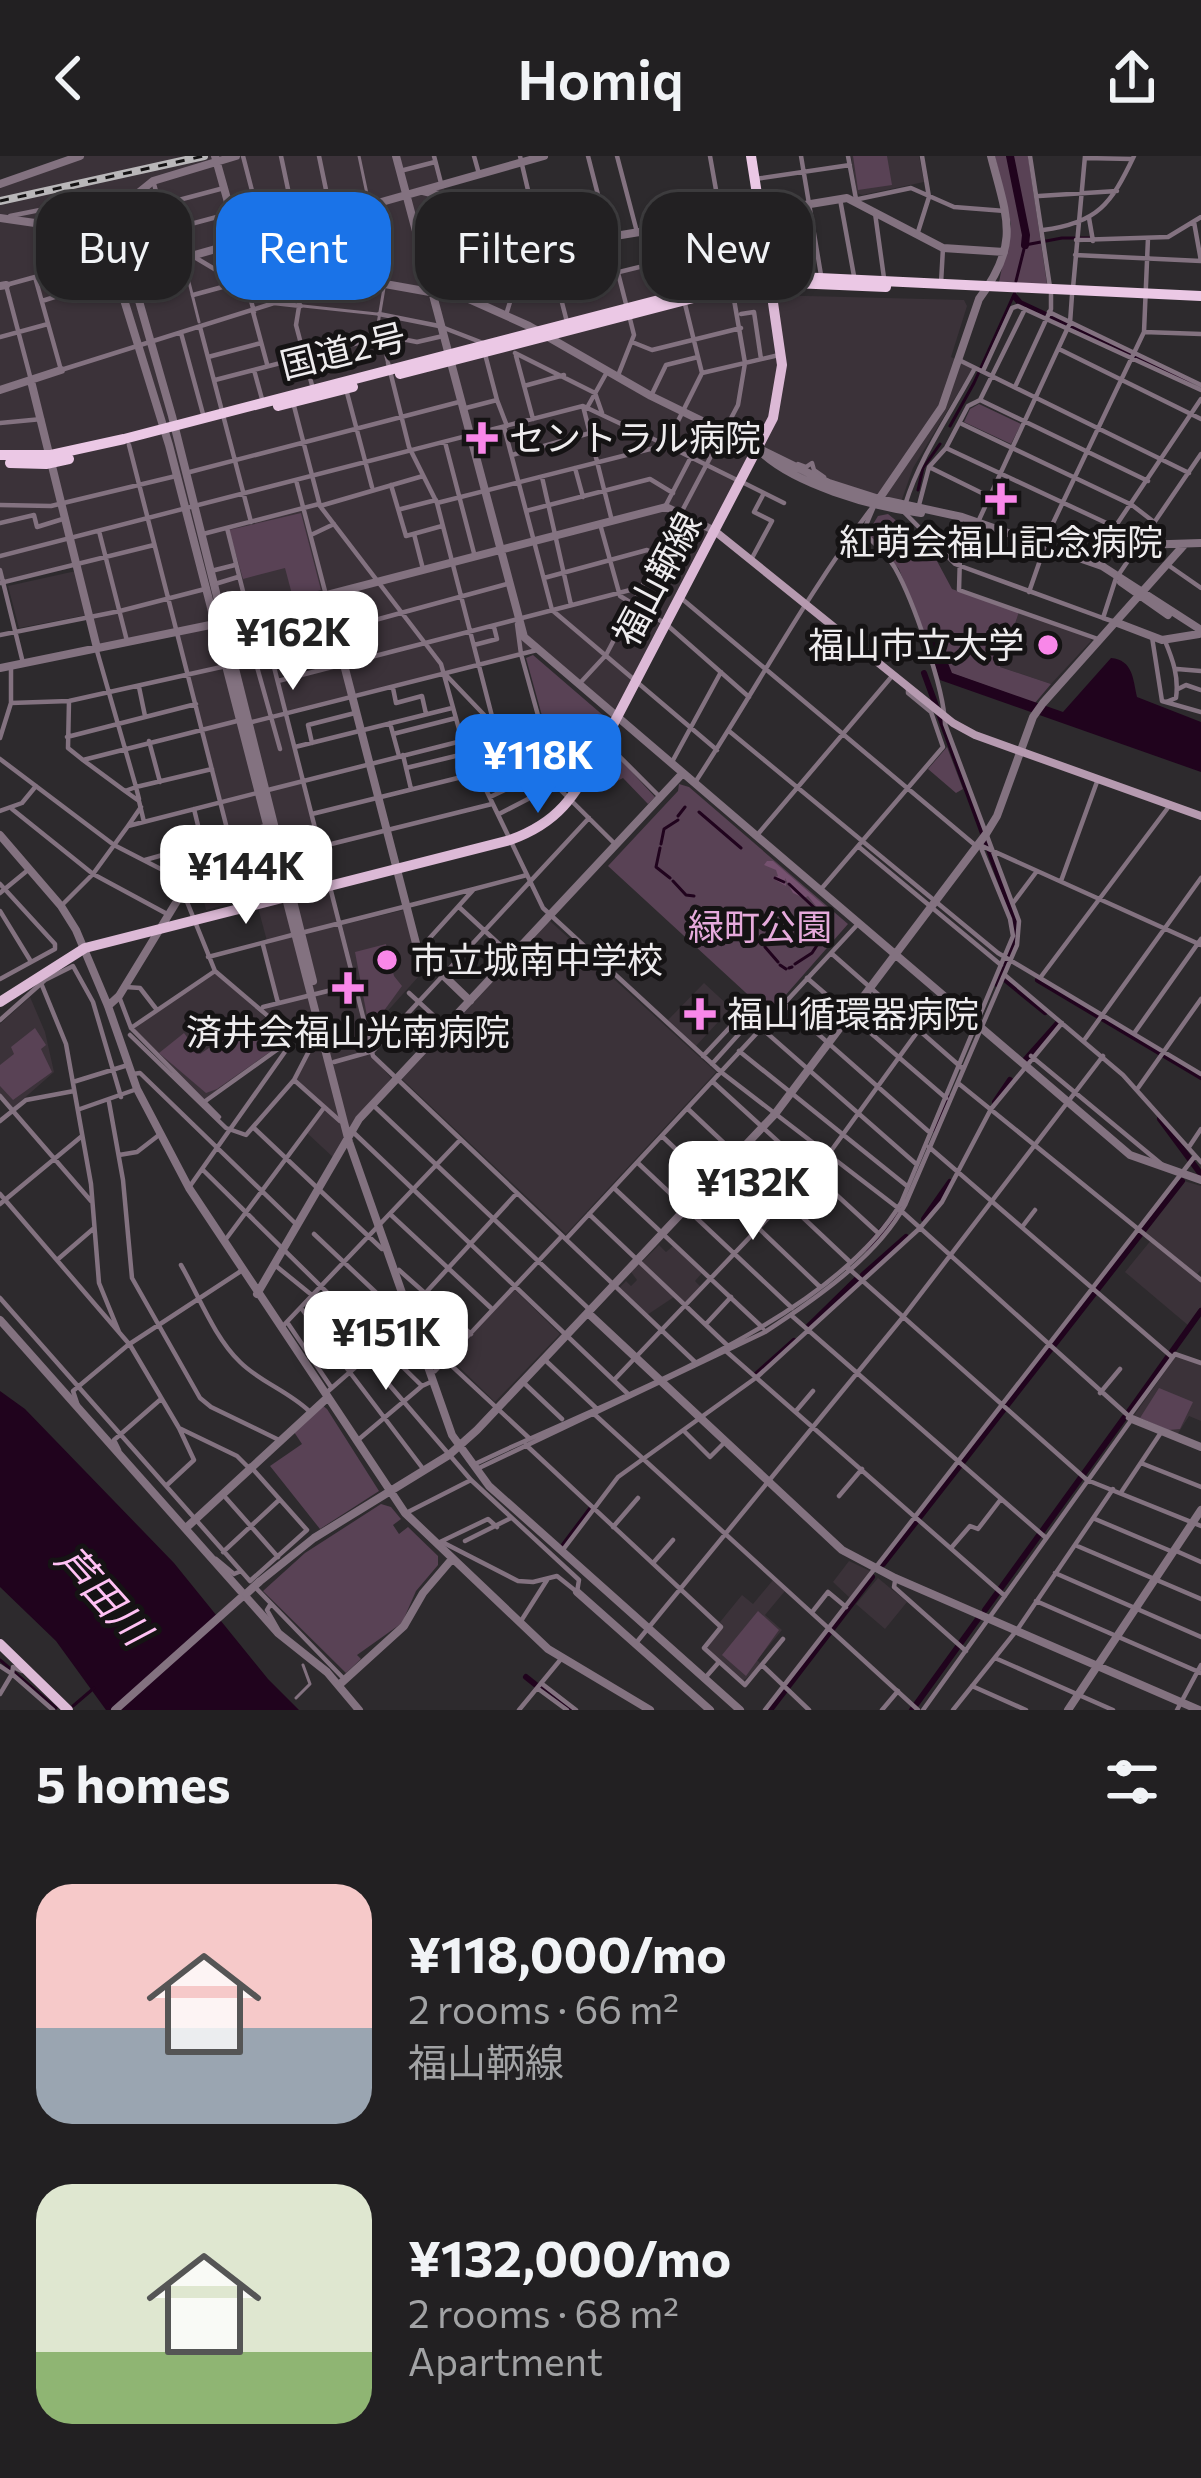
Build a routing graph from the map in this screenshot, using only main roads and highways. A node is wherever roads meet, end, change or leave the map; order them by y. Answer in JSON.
{"nodes":[{"id":1,"x":751,"y":156,"type":"edge"},
{"id":2,"x":756,"y":192,"type":"edge"},
{"id":3,"x":813,"y":277,"type":"edge"},
{"id":4,"x":813,"y":282,"type":"edge"},
{"id":5,"x":987,"y":289,"type":"junction"},
{"id":6,"x":1201,"y":299,"type":"edge"},
{"id":7,"x":671,"y":300,"type":"edge"},
{"id":8,"x":774,"y":300,"type":"edge"},
{"id":9,"x":776,"y":300,"type":"edge"},
{"id":10,"x":389,"y":370,"type":"junction"},
{"id":11,"x":292,"y":398,"type":"junction"},
{"id":12,"x":224,"y":416,"type":"junction"},
{"id":13,"x":170,"y":430,"type":"junction"},
{"id":14,"x":762,"y":450,"type":"junction"},
{"id":15,"x":0,"y":459,"type":"edge"},
{"id":16,"x":52,"y":459,"type":"junction"},
{"id":17,"x":716,"y":532,"type":"junction"},
{"id":18,"x":1201,"y":816,"type":"edge"},
{"id":19,"x":0,"y":1006,"type":"edge"},
{"id":20,"x":3,"y":1647,"type":"edge"},
{"id":21,"x":62,"y":1709,"type":"edge"}],
"edges":[{"from":1,"to":2,"type":"highway"},
{"from":3,"to":5,"type":"highway","name":"国道2号"},
{"from":4,"to":5,"type":"highway","name":"国道2号"},
{"from":5,"to":6,"type":"highway","name":"国道2号"},
{"from":7,"to":10,"type":"highway","name":"国道2号"},
{"from":8,"to":14,"type":"main road","name":"福山鞆線"},
{"from":9,"to":14,"type":"main road","name":"福山鞆線"},
{"from":10,"to":11,"type":"highway","name":"国道2号"},
{"from":10,"to":11,"type":"highway","name":"国道2号"},
{"from":11,"to":12,"type":"highway","name":"国道2号"},
{"from":11,"to":12,"type":"highway","name":"国道2号"},
{"from":12,"to":13,"type":"highway","name":"国道2号"},
{"from":12,"to":13,"type":"highway","name":"国道2号"},
{"from":13,"to":16,"type":"highway","name":"国道2号"},
{"from":13,"to":16,"type":"highway","name":"国道2号"},
{"from":14,"to":17,"type":"main road","name":"福山鞆線"},
{"from":15,"to":16,"type":"highway","name":"国道2号"},
{"from":17,"to":18,"type":"main road"},
{"from":17,"to":19,"type":"main road","name":"福山鞆線"},
{"from":20,"to":21,"type":"main road"}]}
